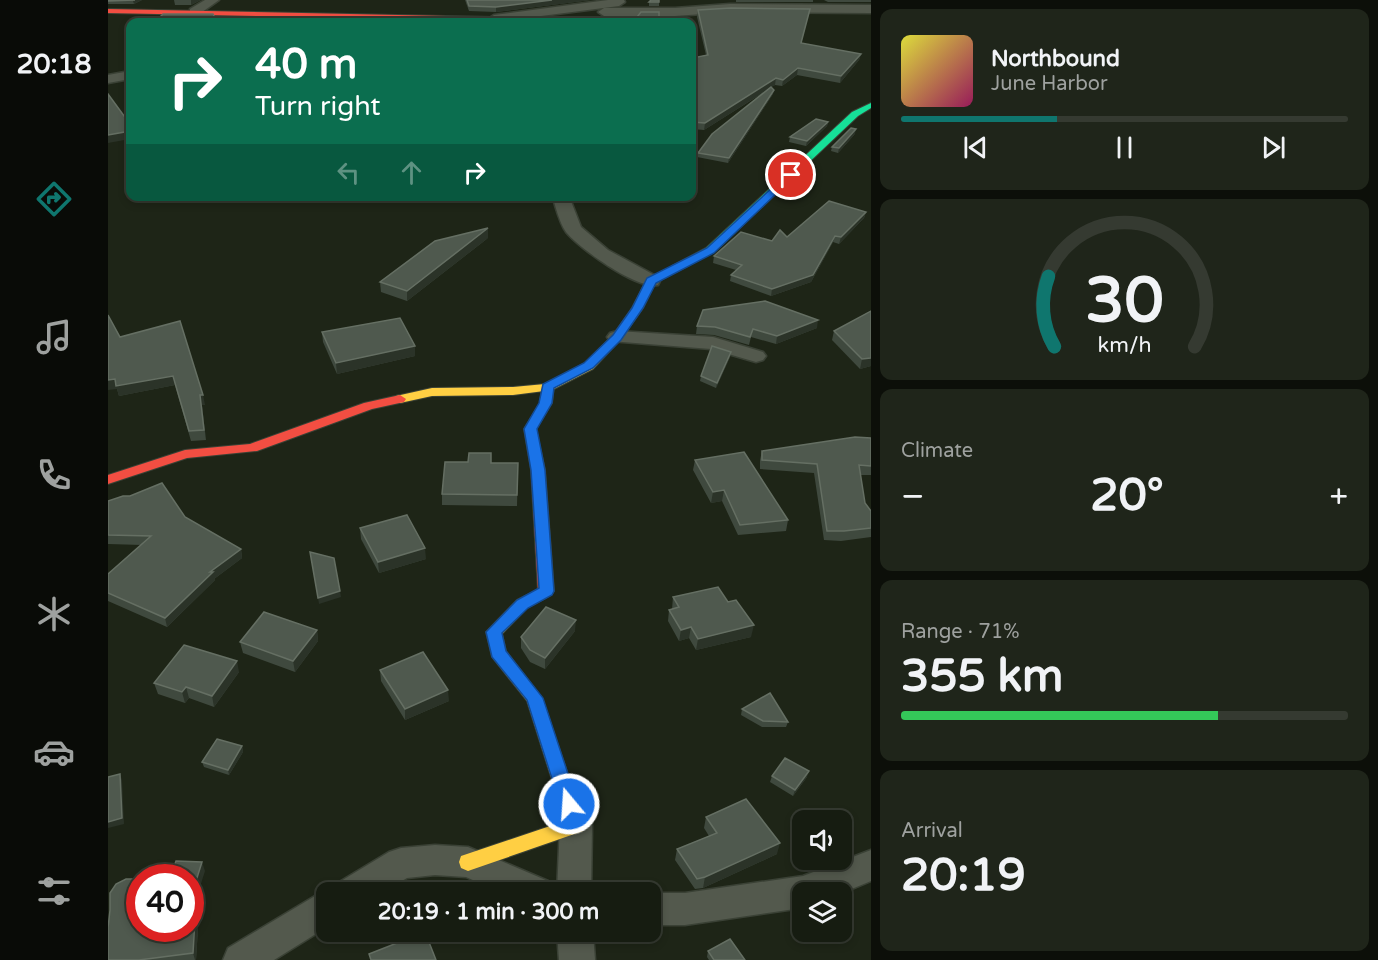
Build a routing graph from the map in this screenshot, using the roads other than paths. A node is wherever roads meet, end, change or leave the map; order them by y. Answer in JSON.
{"nodes":[{"id":1,"x":213,"y":0,"type":"edge"},
{"id":2,"x":629,"y":0,"type":"edge"},
{"id":3,"x":575,"y":9,"type":"junction"},
{"id":4,"x":871,"y":9,"type":"edge"},
{"id":5,"x":108,"y":11,"type":"edge"},
{"id":6,"x":194,"y":12,"type":"junction"},
{"id":7,"x":603,"y":17,"type":"edge"},
{"id":8,"x":451,"y":18,"type":"edge"},
{"id":9,"x":502,"y":18,"type":"edge"},
{"id":10,"x":126,"y":76,"type":"edge"},
{"id":11,"x":108,"y":79,"type":"edge"},
{"id":12,"x":871,"y":105,"type":"edge"},
{"id":13,"x":562,"y":201,"type":"edge"},
{"id":14,"x":651,"y":281,"type":"junction"},
{"id":15,"x":617,"y":337,"type":"junction"},
{"id":16,"x":756,"y":356,"type":"dead end"},
{"id":17,"x":548,"y":387,"type":"junction"},
{"id":18,"x":108,"y":480,"type":"edge"},
{"id":19,"x":576,"y":825,"type":"junction"},
{"id":20,"x":468,"y":862,"type":"junction"},
{"id":21,"x":871,"y":866,"type":"edge"},
{"id":22,"x":369,"y":882,"type":"edge"},
{"id":23,"x":513,"y":882,"type":"edge"},
{"id":24,"x":574,"y":882,"type":"edge"},
{"id":25,"x":661,"y":909,"type":"edge"},
{"id":26,"x":316,"y":915,"type":"edge"},
{"id":27,"x":576,"y":942,"type":"edge"},
{"id":28,"x":241,"y":960,"type":"edge"},
{"id":29,"x":577,"y":960,"type":"edge"}],
"edges":[{"from":1,"to":6,"type":"street"},
{"from":2,"to":3,"type":"street"},
{"from":3,"to":7,"type":"street"},
{"from":3,"to":9,"type":"street"},
{"from":4,"to":7,"type":"street"},
{"from":5,"to":6,"type":"street"},
{"from":6,"to":8,"type":"street"},
{"from":10,"to":11,"type":"street"},
{"from":12,"to":14,"type":"street"},
{"from":13,"to":14,"type":"street"},
{"from":14,"to":15,"type":"street"},
{"from":15,"to":16,"type":"street"},
{"from":15,"to":17,"type":"street"},
{"from":17,"to":18,"type":"street"},
{"from":17,"to":19,"type":"street"},
{"from":19,"to":20,"type":"street"},
{"from":19,"to":24,"type":"street"},
{"from":20,"to":22,"type":"street"},
{"from":20,"to":23,"type":"street"},
{"from":21,"to":25,"type":"street"},
{"from":26,"to":28,"type":"street"},
{"from":27,"to":29,"type":"street"}]}
